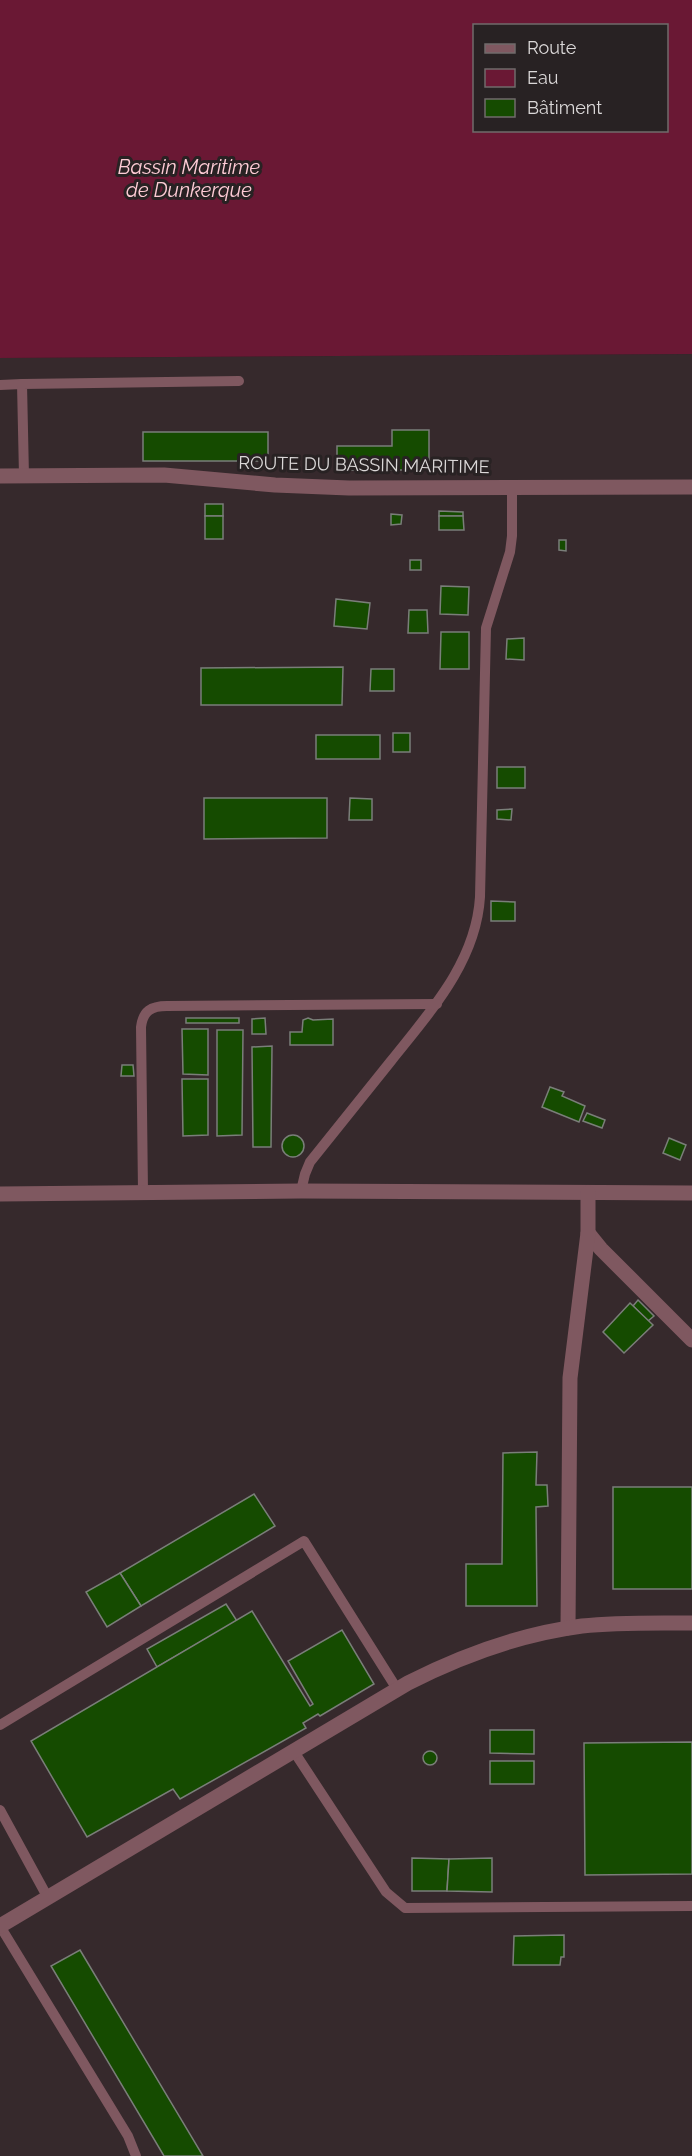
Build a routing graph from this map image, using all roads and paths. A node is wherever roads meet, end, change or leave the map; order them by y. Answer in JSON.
{"nodes":[{"id":1,"x":239,"y":381,"type":"dead end"},
{"id":2,"x":0,"y":384,"type":"edge"},
{"id":3,"x":22,"y":384,"type":"junction"},
{"id":4,"x":0,"y":476,"type":"edge"},
{"id":5,"x":24,"y":476,"type":"junction"},
{"id":6,"x":512,"y":487,"type":"junction"},
{"id":7,"x":692,"y":487,"type":"edge"},
{"id":8,"x":436,"y":1004,"type":"junction"},
{"id":9,"x":302,"y":1191,"type":"junction"},
{"id":10,"x":143,"y":1192,"type":"junction"},
{"id":11,"x":588,"y":1193,"type":"junction"},
{"id":12,"x":692,"y":1193,"type":"edge"},
{"id":13,"x":0,"y":1194,"type":"edge"},
{"id":14,"x":588,"y":1233,"type":"junction"},
{"id":15,"x":692,"y":1340,"type":"edge"},
{"id":16,"x":692,"y":1623,"type":"edge"},
{"id":17,"x":568,"y":1628,"type":"junction"},
{"id":18,"x":398,"y":1689,"type":"junction"},
{"id":19,"x":0,"y":1725,"type":"edge"},
{"id":20,"x":293,"y":1750,"type":"junction"},
{"id":21,"x":0,"y":1810,"type":"edge"},
{"id":22,"x":48,"y":1898,"type":"junction"},
{"id":23,"x":692,"y":1906,"type":"edge"},
{"id":24,"x":0,"y":1926,"type":"edge"},
{"id":25,"x":136,"y":2156,"type":"edge"}],
"edges":[{"from":1,"to":3,"type":"lane"},
{"from":2,"to":3,"type":"lane"},
{"from":3,"to":5,"type":"lane"},
{"from":4,"to":5,"type":"street","name":"ROUTE DU BASSIN MARITIME"},
{"from":5,"to":6,"type":"street","name":"ROUTE DU BASSIN MARITIME"},
{"from":6,"to":7,"type":"street","name":"ROUTE DU BASSIN MARITIME"},
{"from":6,"to":8,"type":"lane"},
{"from":8,"to":9,"type":"lane"},
{"from":8,"to":10,"type":"lane"},
{"from":9,"to":10,"type":"street"},
{"from":9,"to":11,"type":"street"},
{"from":10,"to":13,"type":"street"},
{"from":11,"to":12,"type":"street"},
{"from":11,"to":14,"type":"street"},
{"from":14,"to":15,"type":"street"},
{"from":14,"to":17,"type":"street"},
{"from":16,"to":17,"type":"street"},
{"from":17,"to":18,"type":"street"},
{"from":18,"to":19,"type":"lane"},
{"from":18,"to":20,"type":"street"},
{"from":20,"to":22,"type":"street"},
{"from":20,"to":23,"type":"lane"},
{"from":21,"to":22,"type":"lane"},
{"from":22,"to":24,"type":"street"},
{"from":24,"to":25,"type":"lane"}]}
